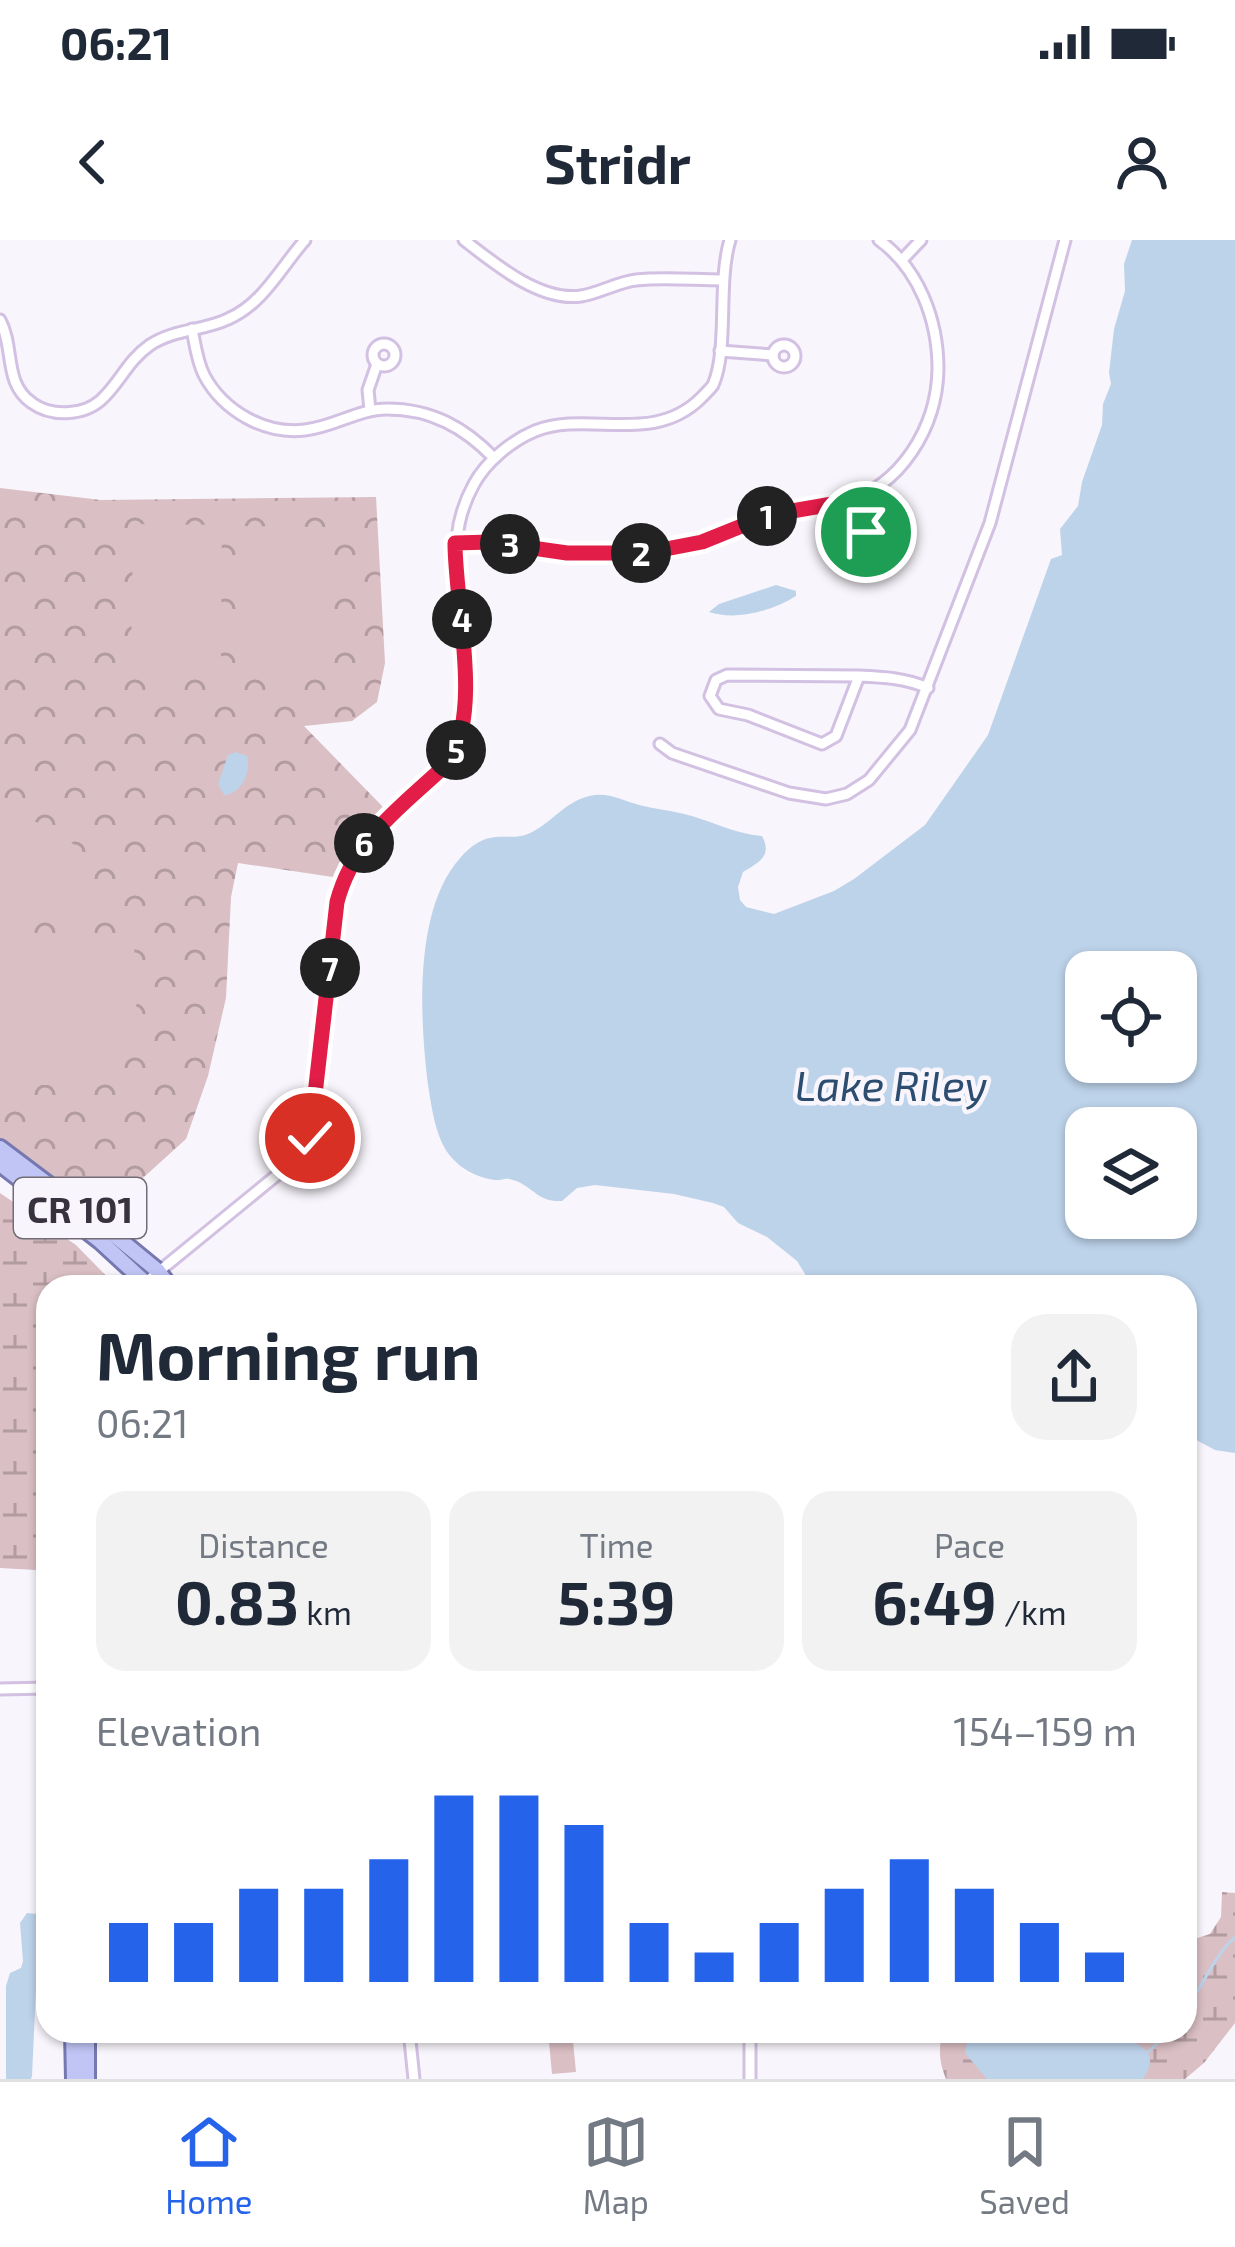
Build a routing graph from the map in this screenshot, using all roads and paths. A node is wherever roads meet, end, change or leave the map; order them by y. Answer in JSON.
{"nodes":[{"id":1,"x":304,"y":240,"type":"edge"},
{"id":2,"x":464,"y":240,"type":"edge"},
{"id":3,"x":730,"y":240,"type":"edge"},
{"id":4,"x":879,"y":240,"type":"edge"},
{"id":5,"x":920,"y":240,"type":"edge"},
{"id":6,"x":1065,"y":240,"type":"edge"},
{"id":7,"x":902,"y":260,"type":"junction"},
{"id":8,"x":722,"y":280,"type":"junction"},
{"id":9,"x":0,"y":320,"type":"edge"},
{"id":10,"x":192,"y":329,"type":"junction"},
{"id":11,"x":720,"y":351,"type":"junction"},
{"id":12,"x":773,"y":355,"type":"dead end"},
{"id":13,"x":377,"y":364,"type":"dead end"},
{"id":14,"x":370,"y":410,"type":"junction"},
{"id":15,"x":494,"y":458,"type":"junction"},
{"id":16,"x":857,"y":497,"type":"junction"},
{"id":17,"x":869,"y":529,"type":"dead end"},
{"id":18,"x":455,"y":543,"type":"junction"},
{"id":19,"x":859,"y":676,"type":"junction"},
{"id":20,"x":928,"y":688,"type":"junction"},
{"id":21,"x":660,"y":744,"type":"dead end"},
{"id":22,"x":0,"y":1148,"type":"edge"},
{"id":23,"x":0,"y":1164,"type":"edge"},
{"id":24,"x":145,"y":1275,"type":"edge"},
{"id":25,"x":146,"y":1275,"type":"edge"},
{"id":26,"x":157,"y":1275,"type":"edge"},
{"id":27,"x":36,"y":1688,"type":"edge"},
{"id":28,"x":0,"y":1689,"type":"edge"},
{"id":29,"x":73,"y":2043,"type":"edge"},
{"id":30,"x":87,"y":2043,"type":"edge"},
{"id":31,"x":411,"y":2043,"type":"edge"},
{"id":32,"x":751,"y":2043,"type":"edge"},
{"id":33,"x":74,"y":2079,"type":"edge"},
{"id":34,"x":87,"y":2079,"type":"edge"},
{"id":35,"x":414,"y":2079,"type":"edge"},
{"id":36,"x":750,"y":2079,"type":"edge"}],
"edges":[{"from":1,"to":10,"type":"street"},
{"from":2,"to":8,"type":"street"},
{"from":3,"to":8,"type":"street"},
{"from":4,"to":7,"type":"street"},
{"from":5,"to":7,"type":"street"},
{"from":6,"to":20,"type":"street"},
{"from":7,"to":16,"type":"street"},
{"from":8,"to":11,"type":"street"},
{"from":9,"to":10,"type":"street"},
{"from":10,"to":14,"type":"street"},
{"from":11,"to":12,"type":"street"},
{"from":11,"to":15,"type":"street"},
{"from":13,"to":14,"type":"street"},
{"from":14,"to":15,"type":"street"},
{"from":15,"to":18,"type":"street"},
{"from":16,"to":17,"type":"street"},
{"from":16,"to":18,"type":"street"},
{"from":18,"to":26,"type":"street"},
{"from":19,"to":19,"type":"street"},
{"from":19,"to":20,"type":"street"},
{"from":20,"to":21,"type":"street"},
{"from":22,"to":25,"type":"main road","number":"CR 101"},
{"from":23,"to":24,"type":"main road","number":"CR 101"},
{"from":27,"to":28,"type":"street"},
{"from":29,"to":33,"type":"main road"},
{"from":30,"to":34,"type":"main road"},
{"from":31,"to":35,"type":"street"},
{"from":32,"to":36,"type":"street"}]}
